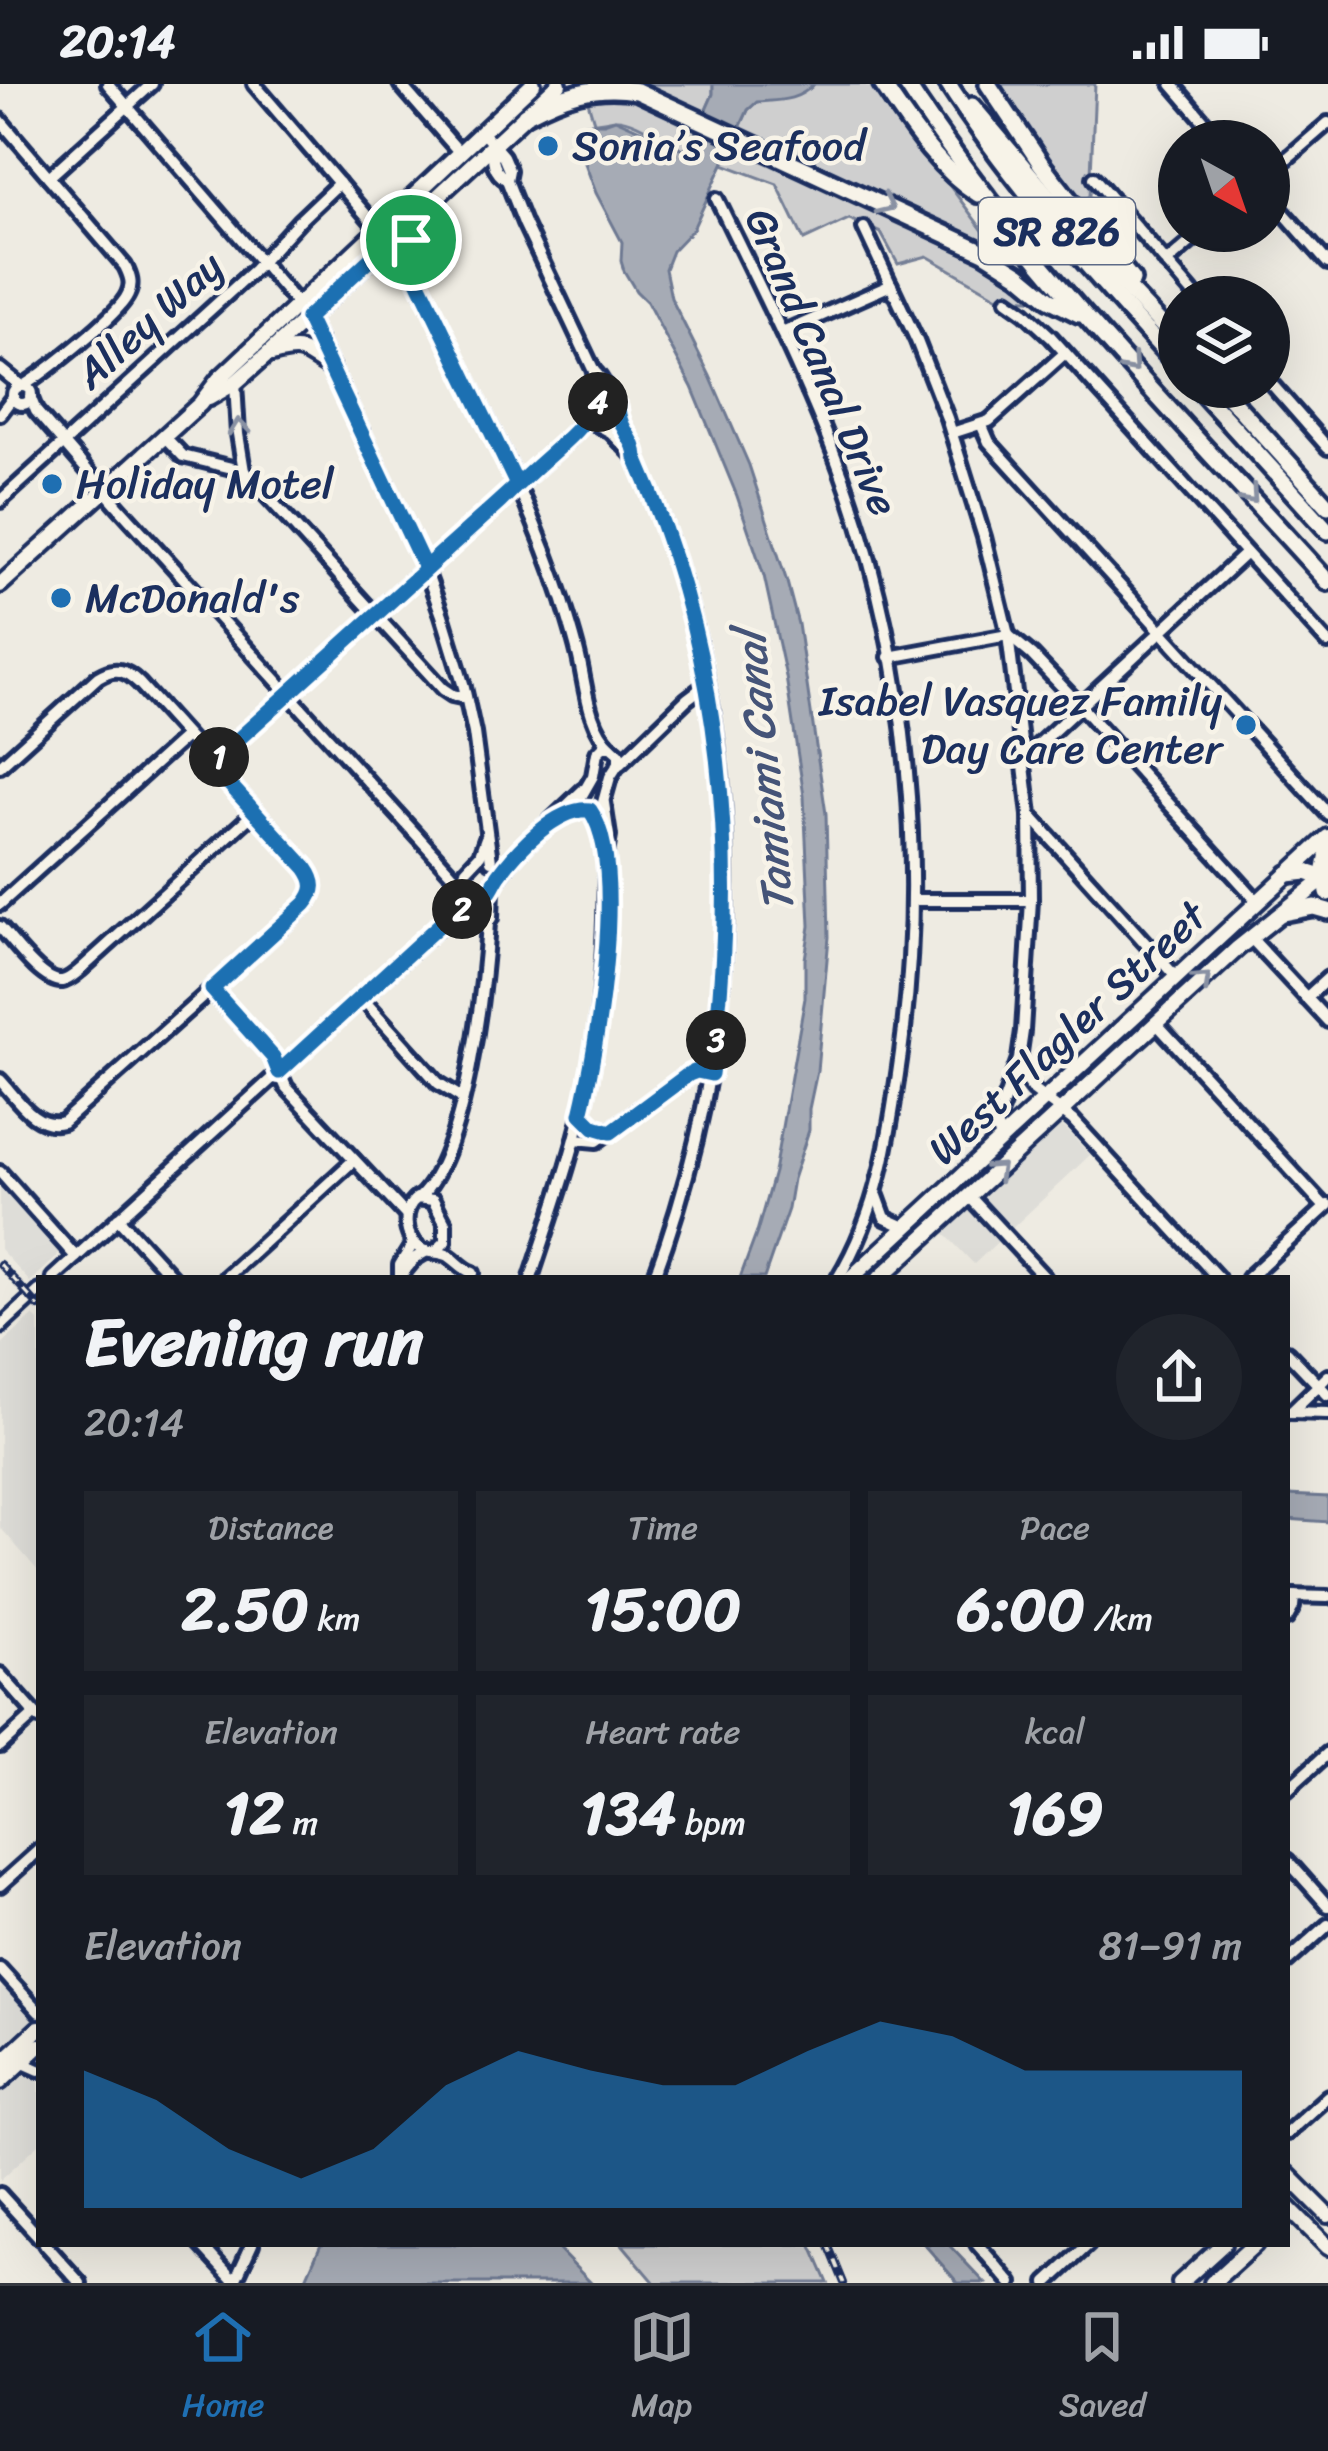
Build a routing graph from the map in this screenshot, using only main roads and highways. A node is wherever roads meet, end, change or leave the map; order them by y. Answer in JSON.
{"nodes":[{"id":1,"x":533,"y":84,"type":"edge"},
{"id":2,"x":559,"y":84,"type":"edge"},
{"id":3,"x":882,"y":84,"type":"edge"},
{"id":4,"x":906,"y":84,"type":"edge"},
{"id":5,"x":950,"y":84,"type":"edge"},
{"id":6,"x":988,"y":84,"type":"edge"},
{"id":7,"x":525,"y":115,"type":"junction"},
{"id":8,"x":460,"y":152,"type":"junction"},
{"id":9,"x":456,"y":179,"type":"junction"},
{"id":10,"x":989,"y":201,"type":"junction"},
{"id":11,"x":303,"y":312,"type":"junction"},
{"id":12,"x":1158,"y":314,"type":"edge"},
{"id":13,"x":1158,"y":319,"type":"edge"},
{"id":14,"x":1090,"y":320,"type":"junction"},
{"id":15,"x":1158,"y":343,"type":"edge"},
{"id":16,"x":267,"y":355,"type":"junction"},
{"id":17,"x":331,"y":368,"type":"road end"},
{"id":18,"x":200,"y":404,"type":"junction"},
{"id":19,"x":1216,"y":408,"type":"edge"},
{"id":20,"x":1239,"y":408,"type":"edge"},
{"id":21,"x":1328,"y":506,"type":"edge"},
{"id":22,"x":1328,"y":531,"type":"edge"},
{"id":23,"x":1328,"y":582,"type":"edge"},
{"id":24,"x":0,"y":585,"type":"edge"},
{"id":25,"x":1328,"y":837,"type":"edge"},
{"id":26,"x":1328,"y":852,"type":"edge"},
{"id":27,"x":1288,"y":874,"type":"junction"},
{"id":28,"x":1327,"y":881,"type":"edge"},
{"id":29,"x":1258,"y":902,"type":"junction"},
{"id":30,"x":1328,"y":910,"type":"edge"},
{"id":31,"x":1283,"y":913,"type":"junction"},
{"id":32,"x":1250,"y":937,"type":"junction"},
{"id":33,"x":1156,"y":996,"type":"junction"},
{"id":34,"x":1156,"y":1023,"type":"junction"},
{"id":35,"x":883,"y":1250,"type":"junction"},
{"id":36,"x":854,"y":1275,"type":"edge"},
{"id":37,"x":877,"y":1275,"type":"edge"},
{"id":38,"x":881,"y":1275,"type":"edge"},
{"id":39,"x":36,"y":2031,"type":"edge"},
{"id":40,"x":36,"y":2052,"type":"edge"},
{"id":41,"x":0,"y":2064,"type":"edge"},
{"id":42,"x":0,"y":2082,"type":"edge"},
{"id":43,"x":1290,"y":2181,"type":"edge"},
{"id":44,"x":1308,"y":2197,"type":"junction"},
{"id":45,"x":1290,"y":2210,"type":"edge"},
{"id":46,"x":1290,"y":2213,"type":"edge"},
{"id":47,"x":1328,"y":2215,"type":"edge"},
{"id":48,"x":1220,"y":2247,"type":"edge"},
{"id":49,"x":1252,"y":2247,"type":"edge"},
{"id":50,"x":1328,"y":2247,"type":"edge"},
{"id":51,"x":1180,"y":2283,"type":"edge"},
{"id":52,"x":1212,"y":2283,"type":"edge"}],
"edges":[{"from":1,"to":8,"type":"main road"},
{"from":2,"to":7,"type":"main road"},
{"from":3,"to":10,"type":"highway"},
{"from":4,"to":10,"type":"highway","number":"SR 826"},
{"from":5,"to":13,"type":"highway"},
{"from":5,"to":15,"type":"highway","number":"SR 826"},
{"from":6,"to":12,"type":"highway"},
{"from":7,"to":9,"type":"main road"},
{"from":7,"to":14,"type":"highway","one_way":true},
{"from":8,"to":9,"type":"main road"},
{"from":8,"to":11,"type":"main road"},
{"from":9,"to":11,"type":"main road"},
{"from":10,"to":14,"type":"highway","number":"SR 826"},
{"from":11,"to":16,"type":"main road"},
{"from":11,"to":18,"type":"main road"},
{"from":14,"to":23,"type":"highway","number":"SR 826","one_way":true},
{"from":16,"to":17,"type":"main road"},
{"from":16,"to":18,"type":"main road"},
{"from":18,"to":24,"type":"main road"},
{"from":19,"to":22,"type":"highway"},
{"from":20,"to":21,"type":"highway"},
{"from":25,"to":27,"type":"main road","name":"West Flagler Street"},
{"from":26,"to":28,"type":"highway"},
{"from":27,"to":28,"type":"highway"},
{"from":27,"to":29,"type":"main road","name":"West Flagler Street"},
{"from":28,"to":31,"type":"main road","name":"West Flagler Street"},
{"from":29,"to":32,"type":"main road"},
{"from":29,"to":33,"type":"main road","name":"West Flagler Street"},
{"from":30,"to":31,"type":"highway"},
{"from":31,"to":32,"type":"main road","name":"West Flagler Street"},
{"from":34,"to":32,"type":"main road","name":"West Flagler Street","one_way":true},
{"from":33,"to":34,"type":"main road"},
{"from":33,"to":35,"type":"main road","name":"West Flagler Street"},
{"from":38,"to":34,"type":"main road","name":"West Flagler Street","one_way":true},
{"from":35,"to":36,"type":"main road","name":"West Flagler Street"},
{"from":35,"to":37,"type":"main road"},
{"from":39,"to":41,"type":"main road"},
{"from":40,"to":42,"type":"main road"},
{"from":43,"to":44,"type":"main road"},
{"from":44,"to":45,"type":"main road"},
{"from":44,"to":47,"type":"main road"},
{"from":46,"to":50,"type":"main road"},
{"from":48,"to":51,"type":"main road"},
{"from":49,"to":52,"type":"main road"}]}
